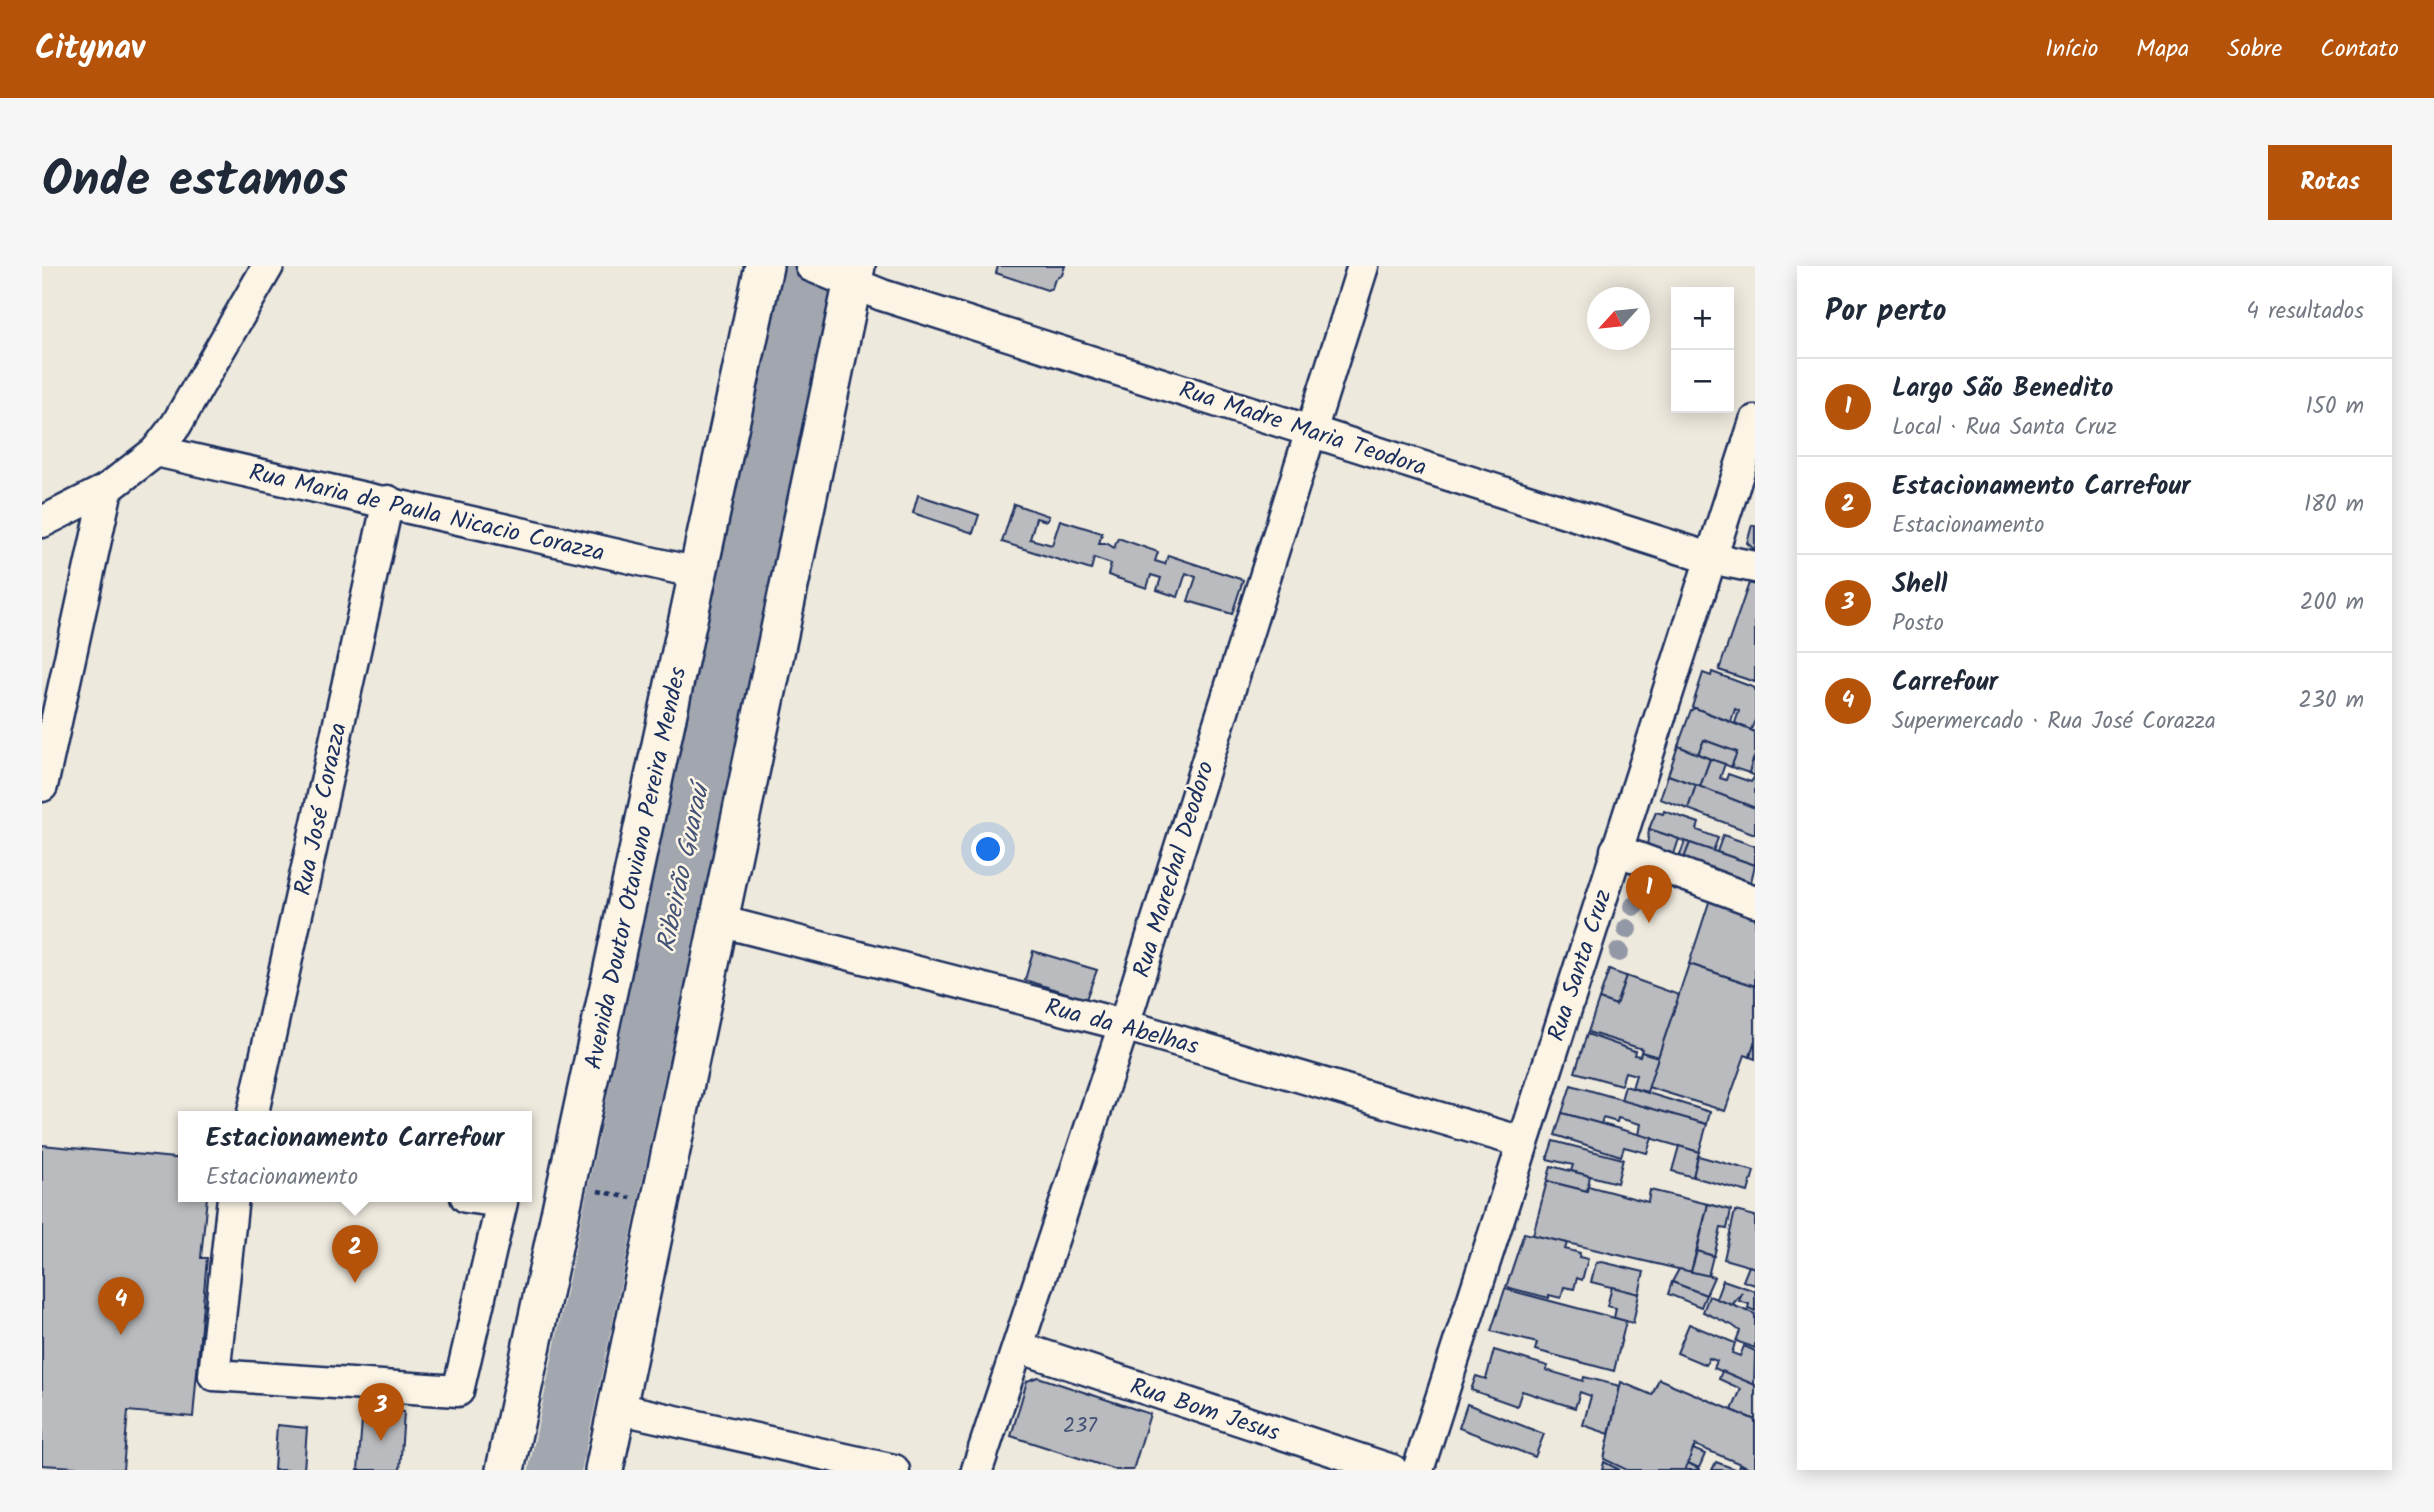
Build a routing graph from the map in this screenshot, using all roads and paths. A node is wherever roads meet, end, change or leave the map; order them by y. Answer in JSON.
{"nodes":[{"id":1,"x":268,"y":266,"type":"edge"},
{"id":2,"x":764,"y":266,"type":"edge"},
{"id":3,"x":1363,"y":266,"type":"edge"},
{"id":4,"x":838,"y":274,"type":"edge"},
{"id":5,"x":1755,"y":421,"type":"edge"},
{"id":6,"x":1310,"y":431,"type":"junction"},
{"id":7,"x":156,"y":451,"type":"junction"},
{"id":8,"x":107,"y":489,"type":"junction"},
{"id":9,"x":388,"y":501,"type":"junction"},
{"id":10,"x":42,"y":522,"type":"edge"},
{"id":11,"x":1710,"y":558,"type":"junction"},
{"id":12,"x":1755,"y":567,"type":"edge"},
{"id":13,"x":698,"y":573,"type":"junction"},
{"id":14,"x":42,"y":786,"type":"edge"},
{"id":15,"x":1616,"y":850,"type":"junction"},
{"id":16,"x":1755,"y":901,"type":"edge"},
{"id":17,"x":719,"y":921,"type":"junction"},
{"id":18,"x":1124,"y":1025,"type":"junction"},
{"id":19,"x":253,"y":1111,"type":"edge"},
{"id":20,"x":1522,"y":1142,"type":"junction"},
{"id":21,"x":594,"y":1190,"type":"dead end"},
{"id":22,"x":631,"y":1198,"type":"dead end"},
{"id":23,"x":232,"y":1202,"type":"edge"},
{"id":24,"x":502,"y":1202,"type":"edge"},
{"id":25,"x":1018,"y":1347,"type":"junction"},
{"id":26,"x":617,"y":1408,"type":"junction"},
{"id":27,"x":505,"y":1470,"type":"edge"},
{"id":28,"x":604,"y":1470,"type":"edge"},
{"id":29,"x":894,"y":1470,"type":"edge"},
{"id":30,"x":977,"y":1470,"type":"edge"},
{"id":31,"x":1392,"y":1470,"type":"edge"},
{"id":32,"x":1418,"y":1470,"type":"edge"}],
"edges":[{"from":1,"to":7,"type":"street"},
{"from":2,"to":13,"type":"main road","name":"Avenida Doutor Otaviano Pereira Mendes"},
{"from":3,"to":6,"type":"street","name":"Rua Marechal Deodoro"},
{"from":4,"to":6,"type":"street","name":"Rua Madre Maria Teodora"},
{"from":4,"to":17,"type":"main road"},
{"from":5,"to":11,"type":"street","name":"Rua Santa Cruz"},
{"from":6,"to":11,"type":"street","name":"Rua Madre Maria Teodora"},
{"from":6,"to":18,"type":"street","name":"Rua Marechal Deodoro"},
{"from":7,"to":8,"type":"street"},
{"from":7,"to":9,"type":"street","name":"Rua Maria de Paula Nicacio Corazza"},
{"from":8,"to":10,"type":"street"},
{"from":8,"to":14,"type":"street"},
{"from":9,"to":13,"type":"street","name":"Rua Maria de Paula Nicacio Corazza"},
{"from":9,"to":19,"type":"street","name":"Rua José Corazza"},
{"from":11,"to":12,"type":"street","name":"Rua Madre Maria Teodora"},
{"from":11,"to":15,"type":"street","name":"Rua Santa Cruz"},
{"from":13,"to":27,"type":"main road","name":"Avenida Doutor Otaviano Pereira Mendes"},
{"from":15,"to":16,"type":"street"},
{"from":15,"to":20,"type":"street","name":"Rua Santa Cruz"},
{"from":17,"to":18,"type":"street","name":"Rua da Abelhas"},
{"from":17,"to":26,"type":"main road"},
{"from":18,"to":20,"type":"street","name":"Rua da Abelhas"},
{"from":18,"to":25,"type":"street","name":"Rua Marechal Deodoro"},
{"from":20,"to":32,"type":"street","name":"Rua Santa Cruz"},
{"from":21,"to":22,"type":"path"},
{"from":23,"to":24,"type":"street"},
{"from":25,"to":30,"type":"street","name":"Rua Marechal Deodoro"},
{"from":25,"to":31,"type":"street","name":"Rua Bom Jesus"},
{"from":26,"to":28,"type":"main road"},
{"from":26,"to":29,"type":"street"}]}
